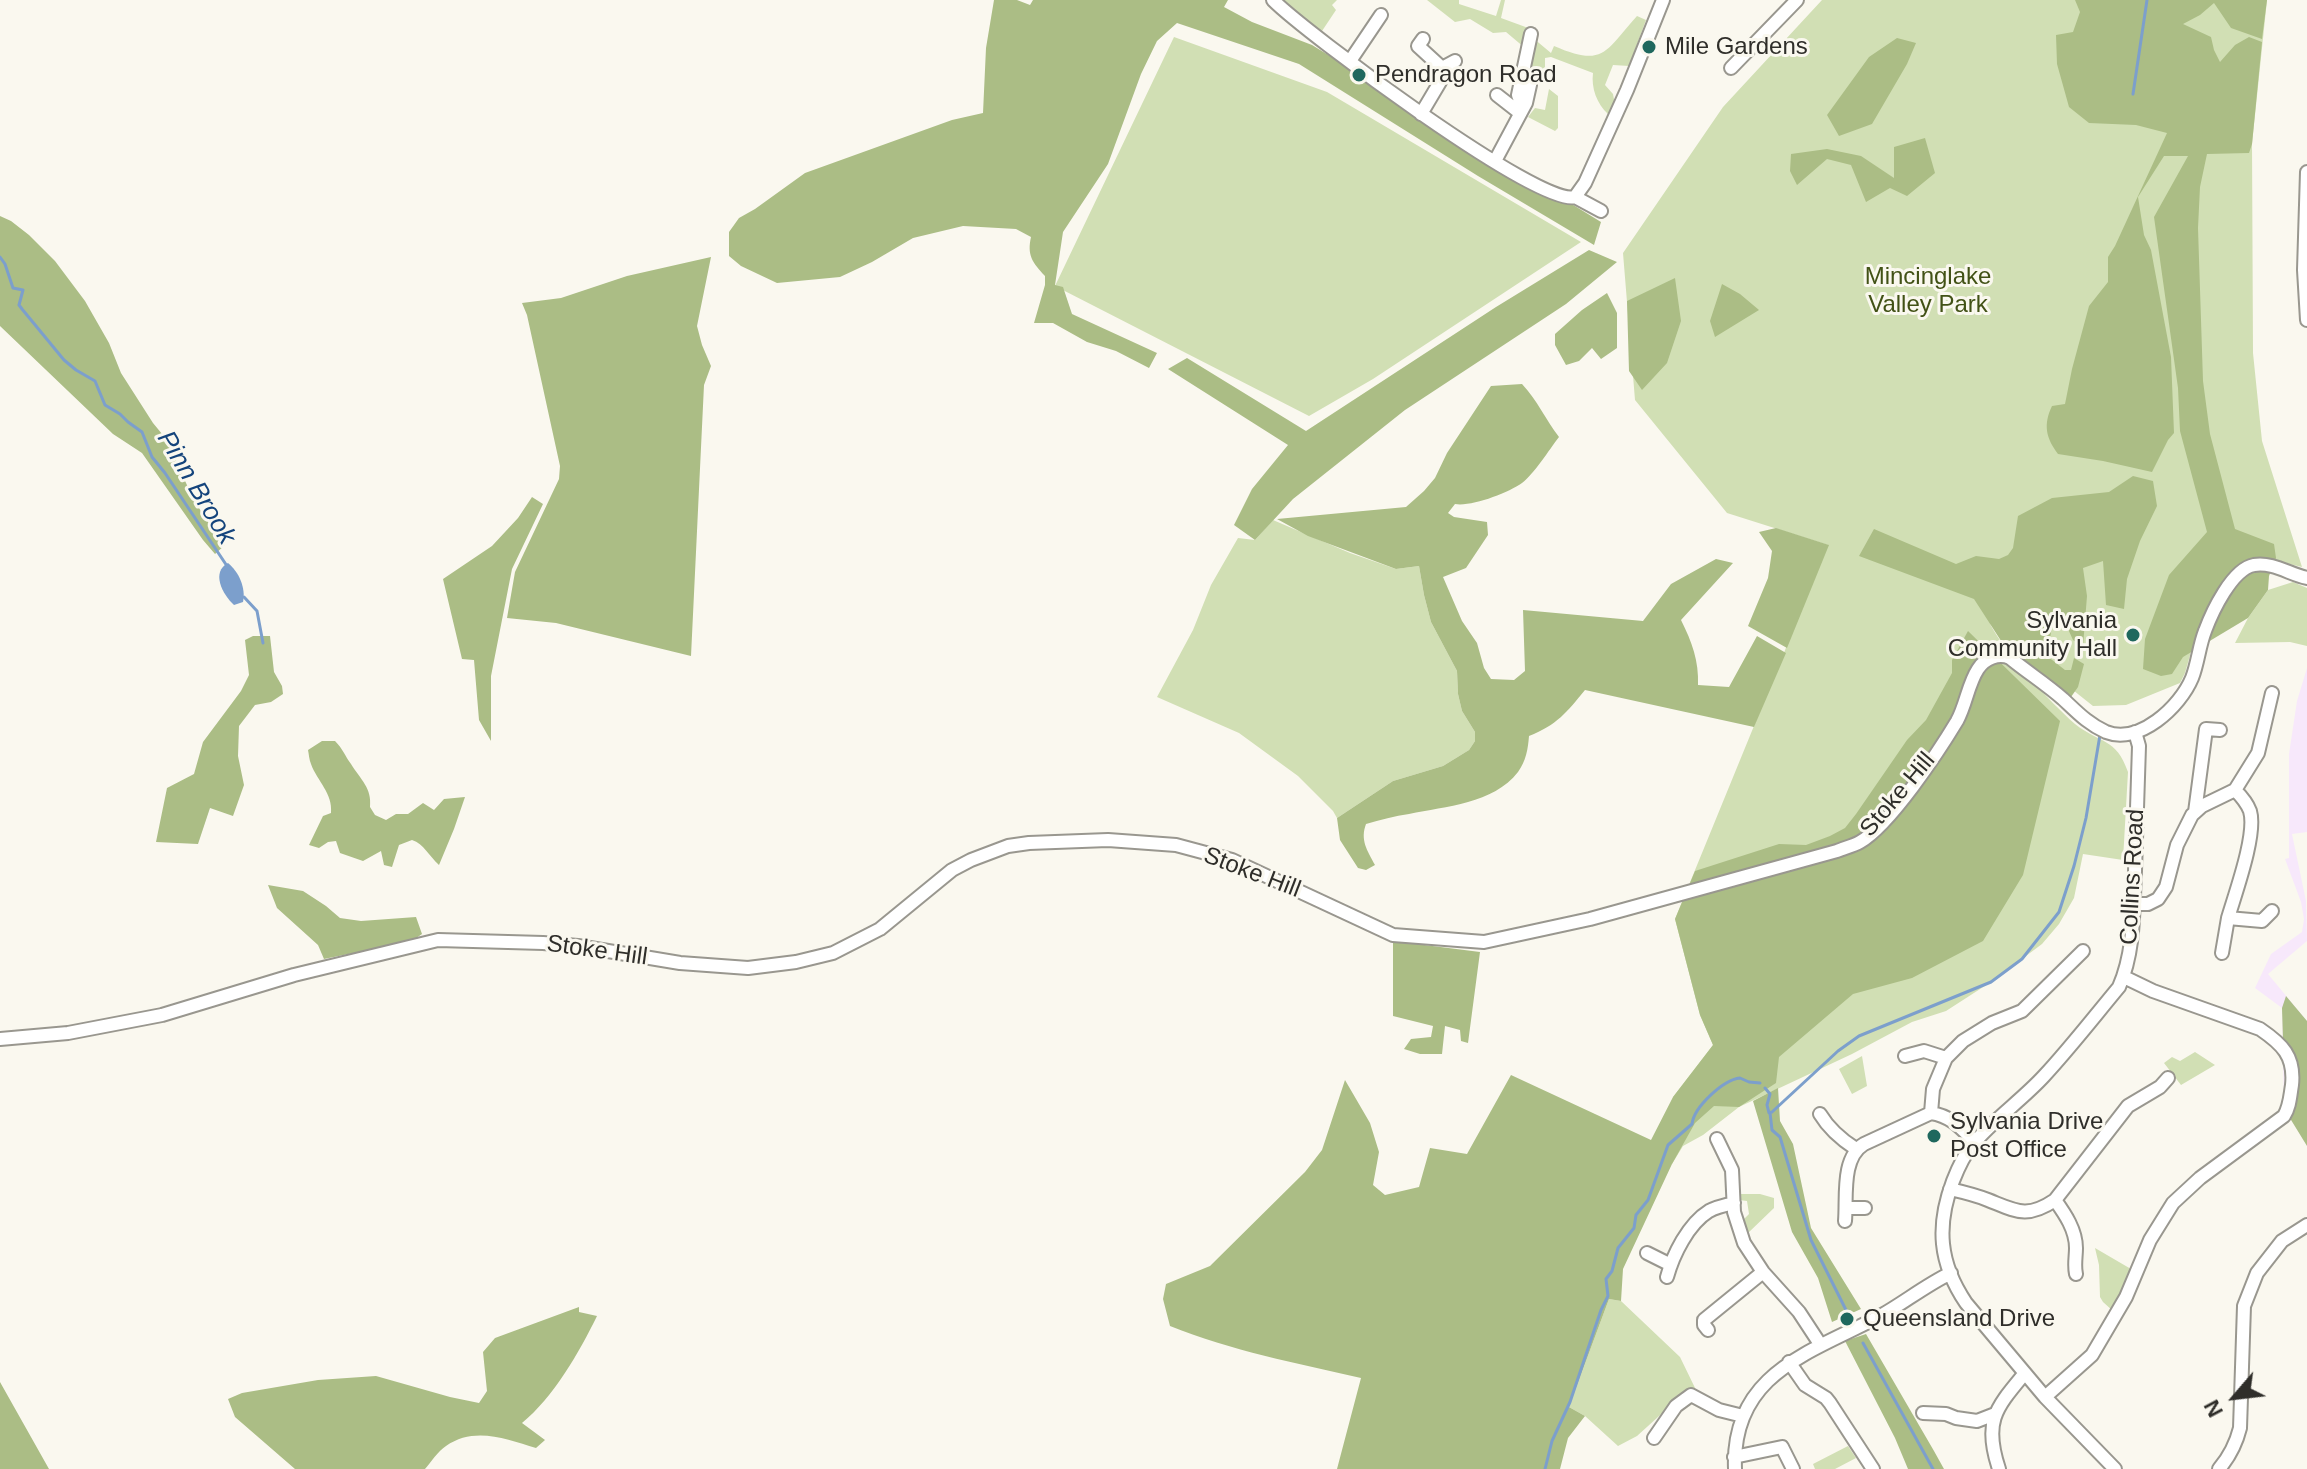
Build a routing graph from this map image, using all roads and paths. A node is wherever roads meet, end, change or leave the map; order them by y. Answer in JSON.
{"nodes":[{"id":1,"x":1273,"y":0,"type":"edge"},
{"id":2,"x":1663,"y":0,"type":"edge"},
{"id":3,"x":1797,"y":0,"type":"edge"},
{"id":4,"x":1381,"y":15,"type":"dead end"},
{"id":5,"x":1531,"y":34,"type":"dead end"},
{"id":6,"x":1423,"y":39,"type":"dead end"},
{"id":7,"x":1350,"y":61,"type":"junction"},
{"id":8,"x":1455,"y":61,"type":"dead end"},
{"id":9,"x":1442,"y":68,"type":"junction"},
{"id":10,"x":1731,"y":68,"type":"dead end"},
{"id":11,"x":1530,"y":85,"type":"dead end"},
{"id":12,"x":1497,"y":95,"type":"dead end"},
{"id":13,"x":1521,"y":110,"type":"junction"},
{"id":14,"x":1421,"y":114,"type":"junction"},
{"id":15,"x":1495,"y":161,"type":"junction"},
{"id":16,"x":2307,"y":172,"type":"edge"},
{"id":17,"x":1575,"y":197,"type":"junction"},
{"id":18,"x":1601,"y":211,"type":"dead end"},
{"id":19,"x":2307,"y":320,"type":"edge"},
{"id":20,"x":2307,"y":578,"type":"edge"},
{"id":21,"x":2272,"y":693,"type":"dead end"},
{"id":22,"x":2220,"y":730,"type":"dead end"},
{"id":23,"x":2135,"y":732,"type":"junction"},
{"id":24,"x":2235,"y":790,"type":"junction"},
{"id":25,"x":2195,"y":812,"type":"junction"},
{"id":26,"x":2133,"y":904,"type":"junction"},
{"id":27,"x":2228,"y":918,"type":"junction"},
{"id":28,"x":2260,"y":935,"type":"dead end"},
{"id":29,"x":2083,"y":951,"type":"dead end"},
{"id":30,"x":2222,"y":953,"type":"dead end"},
{"id":31,"x":2124,"y":977,"type":"junction"},
{"id":32,"x":0,"y":1039,"type":"edge"},
{"id":33,"x":1905,"y":1056,"type":"dead end"},
{"id":34,"x":1946,"y":1058,"type":"junction"},
{"id":35,"x":2170,"y":1097,"type":"dead end"},
{"id":36,"x":1931,"y":1113,"type":"junction"},
{"id":37,"x":1826,"y":1116,"type":"dead end"},
{"id":38,"x":1717,"y":1139,"type":"dead end"},
{"id":39,"x":1975,"y":1142,"type":"junction"},
{"id":40,"x":1856,"y":1149,"type":"junction"},
{"id":41,"x":1950,"y":1189,"type":"junction"},
{"id":42,"x":2055,"y":1200,"type":"junction"},
{"id":43,"x":1734,"y":1203,"type":"junction"},
{"id":44,"x":1865,"y":1208,"type":"dead end"},
{"id":45,"x":2307,"y":1225,"type":"edge"},
{"id":46,"x":1647,"y":1253,"type":"dead end"},
{"id":47,"x":1763,"y":1272,"type":"junction"},
{"id":48,"x":1951,"y":1273,"type":"junction"},
{"id":49,"x":2076,"y":1274,"type":"dead end"},
{"id":50,"x":1692,"y":1311,"type":"dead end"},
{"id":51,"x":1820,"y":1344,"type":"junction"},
{"id":52,"x":1789,"y":1362,"type":"junction"},
{"id":53,"x":2025,"y":1373,"type":"junction"},
{"id":54,"x":2045,"y":1397,"type":"junction"},
{"id":55,"x":1923,"y":1413,"type":"dead end"},
{"id":56,"x":1995,"y":1414,"type":"junction"},
{"id":57,"x":1743,"y":1416,"type":"junction"},
{"id":58,"x":1977,"y":1421,"type":"junction"},
{"id":59,"x":1993,"y":1433,"type":"junction"},
{"id":60,"x":1654,"y":1438,"type":"dead end"},
{"id":61,"x":1735,"y":1463,"type":"edge"},
{"id":62,"x":1793,"y":1469,"type":"edge"},
{"id":63,"x":1873,"y":1469,"type":"edge"},
{"id":64,"x":1999,"y":1469,"type":"edge"},
{"id":65,"x":2115,"y":1469,"type":"edge"},
{"id":66,"x":2219,"y":1469,"type":"edge"}],
"edges":[{"from":1,"to":7,"type":"street"},
{"from":2,"to":17,"type":"street"},
{"from":3,"to":10,"type":"street"},
{"from":4,"to":7,"type":"street"},
{"from":5,"to":13,"type":"street"},
{"from":6,"to":9,"type":"street"},
{"from":7,"to":14,"type":"street"},
{"from":8,"to":9,"type":"street"},
{"from":9,"to":14,"type":"street"},
{"from":11,"to":13,"type":"street"},
{"from":12,"to":13,"type":"street"},
{"from":13,"to":15,"type":"street"},
{"from":14,"to":15,"type":"street"},
{"from":15,"to":17,"type":"street"},
{"from":16,"to":19,"type":"street"},
{"from":17,"to":18,"type":"street"},
{"from":20,"to":23,"type":"street"},
{"from":21,"to":24,"type":"street"},
{"from":22,"to":25,"type":"street"},
{"from":23,"to":26,"type":"street","name":"Collins Road"},
{"from":23,"to":32,"type":"street","name":"Stoke Hill"},
{"from":24,"to":25,"type":"street"},
{"from":24,"to":27,"type":"street"},
{"from":25,"to":26,"type":"street"},
{"from":26,"to":31,"type":"street","name":"Collins Road"},
{"from":27,"to":28,"type":"street"},
{"from":27,"to":30,"type":"street"},
{"from":29,"to":34,"type":"street"},
{"from":31,"to":39,"type":"street","name":"Collins Road"},
{"from":31,"to":54,"type":"street"},
{"from":33,"to":34,"type":"street"},
{"from":34,"to":36,"type":"street"},
{"from":35,"to":42,"type":"street"},
{"from":36,"to":39,"type":"street"},
{"from":36,"to":40,"type":"street"},
{"from":37,"to":40,"type":"street"},
{"from":38,"to":43,"type":"street"},
{"from":39,"to":41,"type":"street","name":"Collins Road"},
{"from":40,"to":44,"type":"street"},
{"from":41,"to":42,"type":"street"},
{"from":41,"to":48,"type":"street","name":"Collins Road"},
{"from":42,"to":49,"type":"street"},
{"from":43,"to":46,"type":"street"},
{"from":43,"to":47,"type":"street"},
{"from":45,"to":66,"type":"street"},
{"from":47,"to":50,"type":"street"},
{"from":47,"to":51,"type":"street"},
{"from":48,"to":51,"type":"street"},
{"from":48,"to":53,"type":"street","name":"Collins Road"},
{"from":51,"to":52,"type":"street"},
{"from":52,"to":57,"type":"street"},
{"from":52,"to":63,"type":"street"},
{"from":53,"to":54,"type":"street","name":"Collins Road"},
{"from":53,"to":56,"type":"street"},
{"from":54,"to":65,"type":"street","name":"Collins Road"},
{"from":55,"to":58,"type":"street"},
{"from":56,"to":58,"type":"street"},
{"from":56,"to":59,"type":"street"},
{"from":57,"to":60,"type":"street"},
{"from":57,"to":61,"type":"street"},
{"from":58,"to":59,"type":"street"},
{"from":59,"to":64,"type":"street"},
{"from":61,"to":62,"type":"street"}]}
